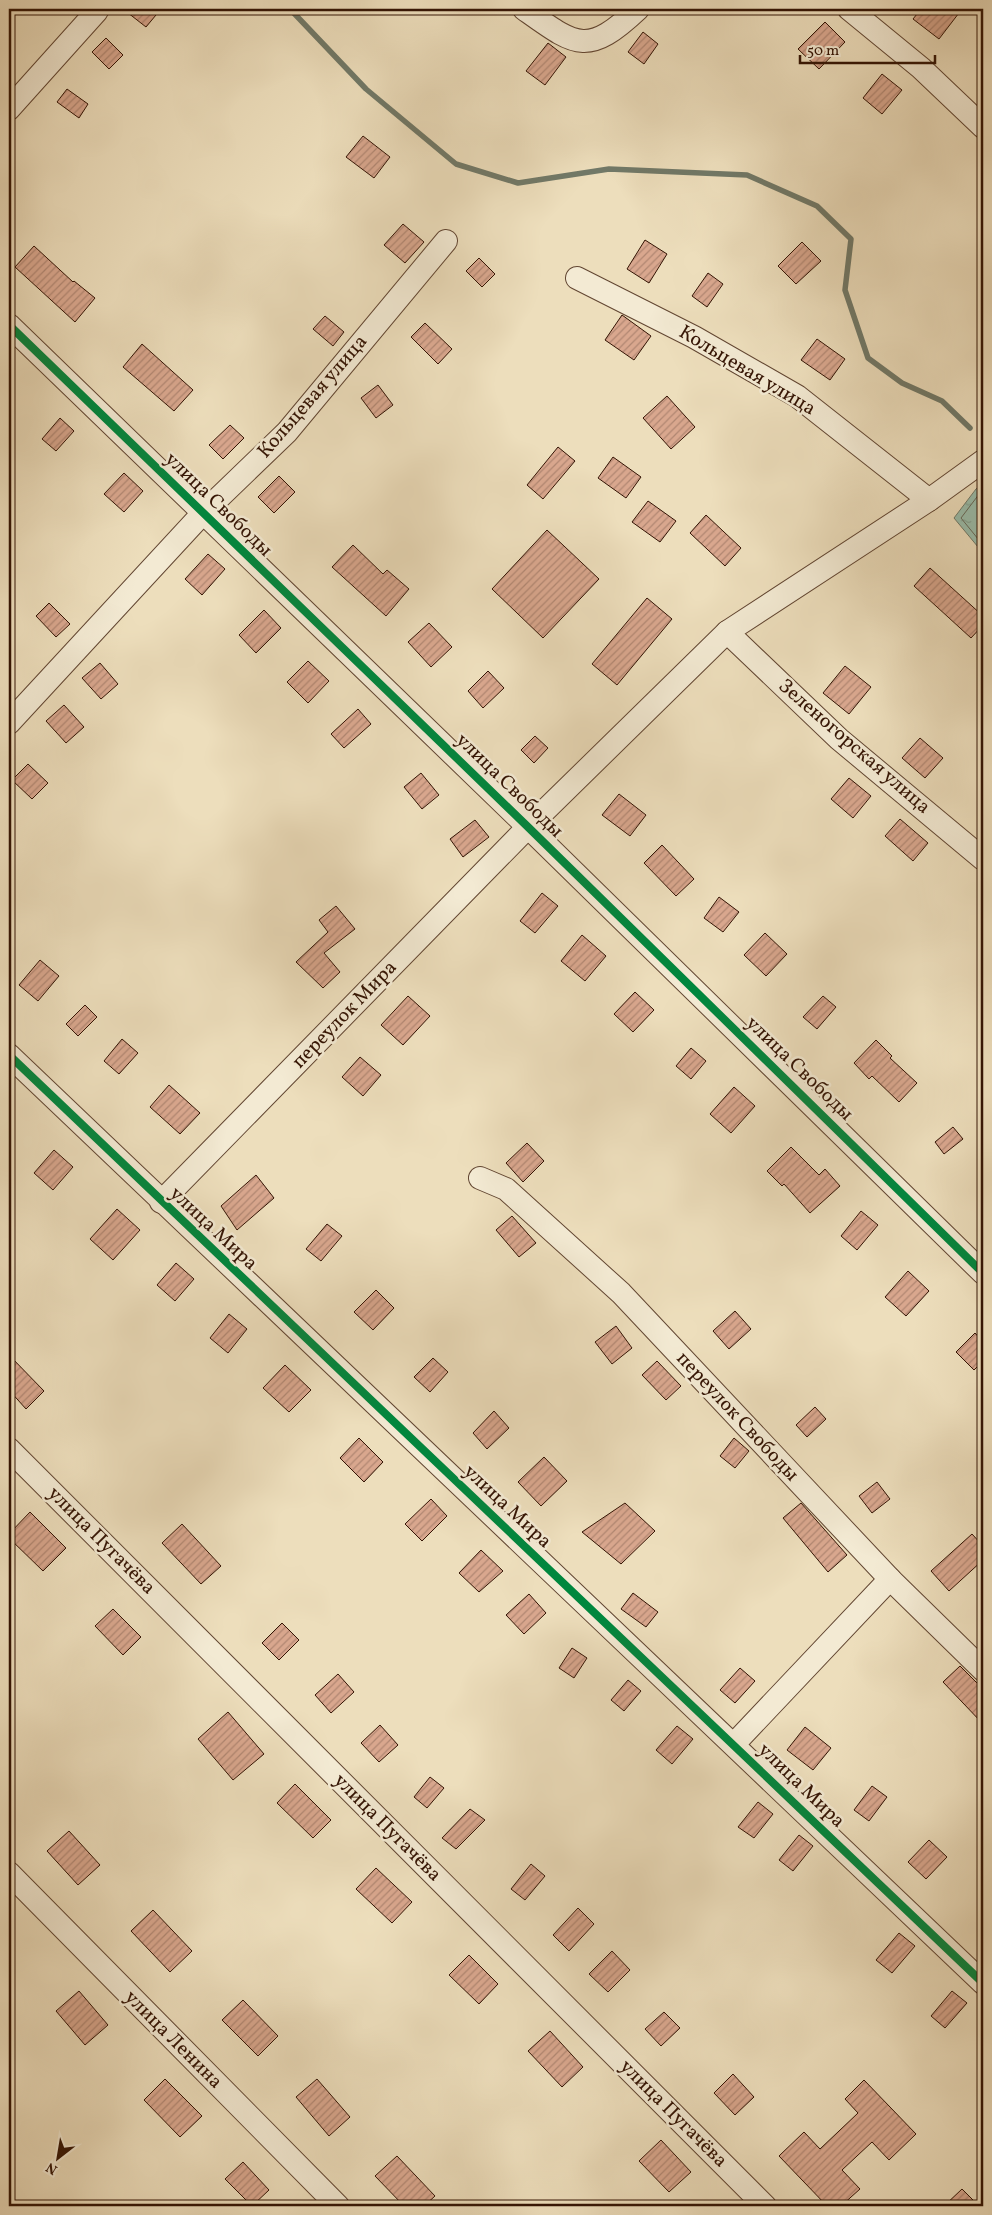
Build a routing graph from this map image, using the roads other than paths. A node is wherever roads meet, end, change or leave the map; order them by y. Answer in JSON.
{"nodes":[{"id":1,"x":524,"y":9,"type":"edge"},
{"id":2,"x":638,"y":9,"type":"edge"},
{"id":3,"x":850,"y":9,"type":"edge"},
{"id":4,"x":98,"y":11,"type":"dead end"},
{"id":5,"x":9,"y":108,"type":"edge"},
{"id":6,"x":983,"y":127,"type":"edge"},
{"id":7,"x":446,"y":240,"type":"dead end"},
{"id":8,"x":577,"y":278,"type":"dead end"},
{"id":9,"x":9,"y":325,"type":"edge"},
{"id":10,"x":983,"y":461,"type":"edge"},
{"id":11,"x":929,"y":500,"type":"junction"},
{"id":12,"x":202,"y":512,"type":"junction"},
{"id":13,"x":727,"y":632,"type":"junction"},
{"id":14,"x":9,"y":722,"type":"edge"},
{"id":15,"x":528,"y":827,"type":"junction"},
{"id":16,"x":983,"y":859,"type":"edge"},
{"id":17,"x":9,"y":1055,"type":"edge"},
{"id":18,"x":480,"y":1178,"type":"dead end"},
{"id":19,"x":161,"y":1202,"type":"junction"},
{"id":20,"x":983,"y":1273,"type":"edge"},
{"id":21,"x":9,"y":1449,"type":"edge"},
{"id":22,"x":890,"y":1579,"type":"junction"},
{"id":23,"x":983,"y":1670,"type":"edge"},
{"id":24,"x":734,"y":1744,"type":"junction"},
{"id":25,"x":9,"y":1873,"type":"edge"},
{"id":26,"x":983,"y":1982,"type":"edge"},
{"id":27,"x":338,"y":2206,"type":"edge"},
{"id":28,"x":765,"y":2206,"type":"edge"}],
"edges":[{"from":1,"to":2,"type":"street"},
{"from":3,"to":6,"type":"street"},
{"from":4,"to":5,"type":"street"},
{"from":7,"to":12,"type":"street","name":"Кольцевая улица"},
{"from":8,"to":11,"type":"street","name":"Кольцевая улица"},
{"from":9,"to":12,"type":"street","name":"улица Свободы"},
{"from":10,"to":11,"type":"street","name":"переулок Мира"},
{"from":11,"to":13,"type":"street","name":"переулок Мира"},
{"from":12,"to":14,"type":"street","name":"Кольцевая улица"},
{"from":12,"to":15,"type":"street","name":"улица Свободы"},
{"from":13,"to":15,"type":"street","name":"переулок Мира"},
{"from":13,"to":16,"type":"street","name":"Зеленогорская улица"},
{"from":15,"to":19,"type":"street","name":"переулок Мира"},
{"from":15,"to":20,"type":"street","name":"улица Свободы"},
{"from":17,"to":19,"type":"street","name":"улица Мира"},
{"from":18,"to":22,"type":"street","name":"переулок Свободы"},
{"from":19,"to":24,"type":"street","name":"улица Мира"},
{"from":21,"to":28,"type":"street","name":"улица Пугачёва"},
{"from":22,"to":23,"type":"street","name":"переулок Свободы"},
{"from":22,"to":24,"type":"street"},
{"from":24,"to":26,"type":"street","name":"улица Мира"},
{"from":25,"to":27,"type":"street","name":"улица Ленина"}]}
